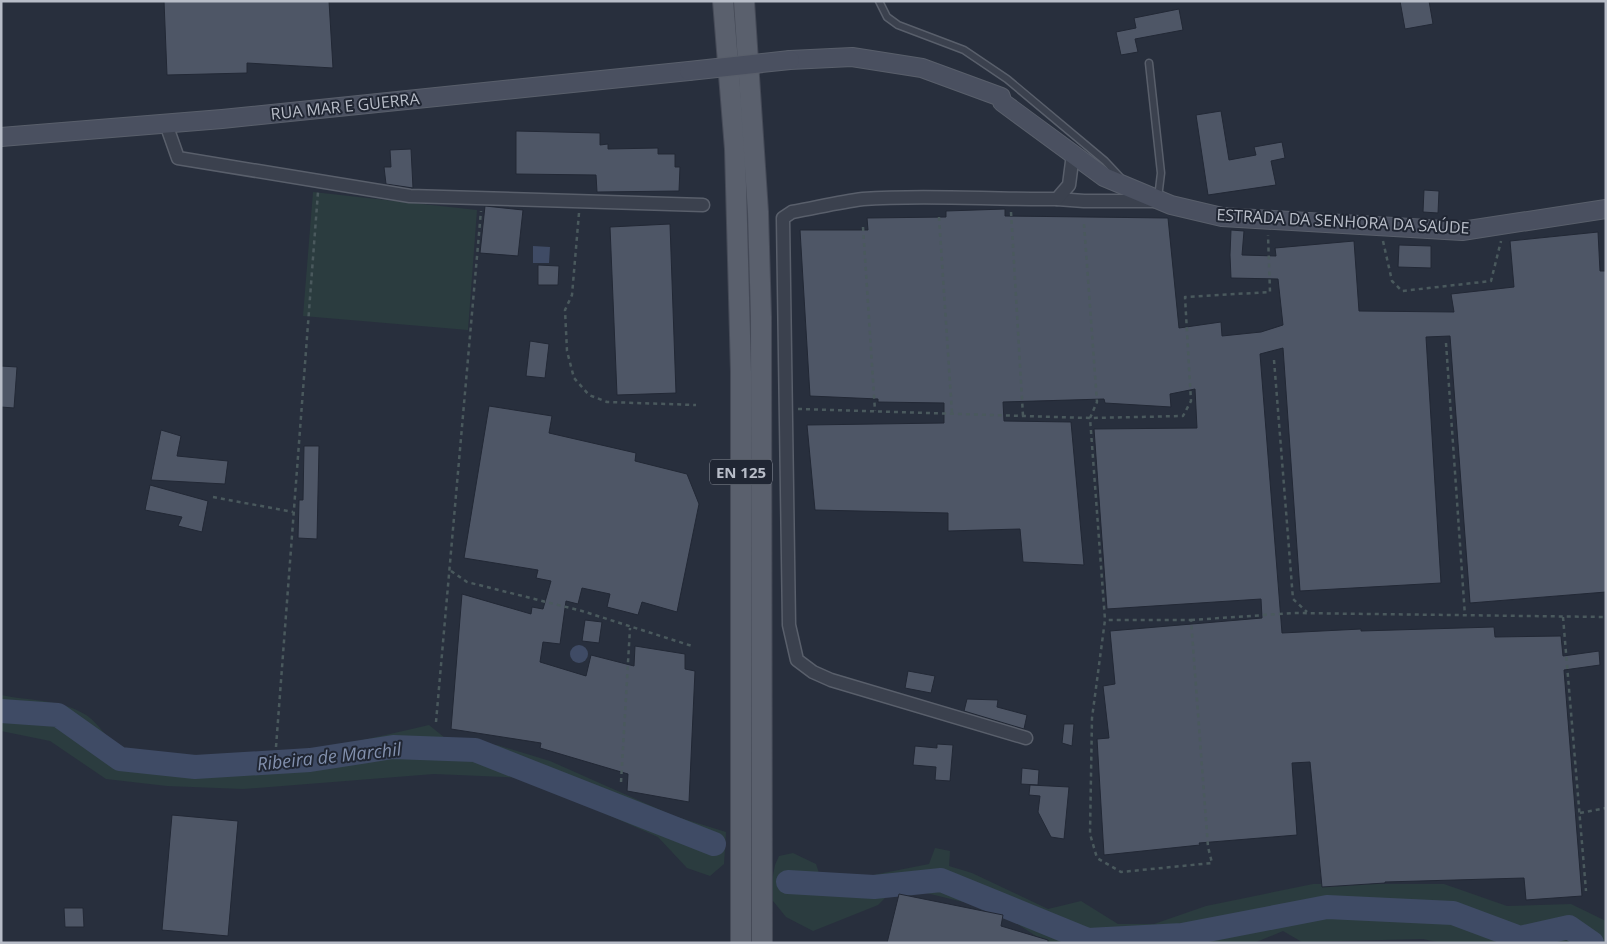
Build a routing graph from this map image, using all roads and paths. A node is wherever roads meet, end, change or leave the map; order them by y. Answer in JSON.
{"nodes":[{"id":1,"x":723,"y":1,"type":"edge"},
{"id":2,"x":744,"y":1,"type":"edge"},
{"id":3,"x":879,"y":1,"type":"edge"},
{"id":4,"x":790,"y":60,"type":"joint"},
{"id":5,"x":1149,"y":63,"type":"dead end"},
{"id":6,"x":166,"y":124,"type":"junction"},
{"id":7,"x":1,"y":137,"type":"edge"},
{"id":8,"x":1073,"y":154,"type":"junction"},
{"id":9,"x":319,"y":181,"type":"junction"},
{"id":10,"x":1129,"y":188,"type":"junction"},
{"id":11,"x":482,"y":198,"type":"junction"},
{"id":12,"x":1057,"y":199,"type":"junction"},
{"id":13,"x":1160,"y":200,"type":"junction"},
{"id":14,"x":580,"y":202,"type":"junction"},
{"id":15,"x":703,"y":205,"type":"dead end"},
{"id":16,"x":1606,"y":209,"type":"edge"},
{"id":17,"x":1011,"y":212,"type":"dead end"},
{"id":18,"x":939,"y":217,"type":"dead end"},
{"id":19,"x":1268,"y":220,"type":"junction"},
{"id":20,"x":1084,"y":224,"type":"dead end"},
{"id":21,"x":1380,"y":226,"type":"junction"},
{"id":22,"x":863,"y":227,"type":"dead end"},
{"id":23,"x":1502,"y":237,"type":"dead end"},
{"id":24,"x":1446,"y":343,"type":"dead end"},
{"id":25,"x":1274,"y":360,"type":"dead end"},
{"id":26,"x":696,"y":405,"type":"dead end"},
{"id":27,"x":786,"y":408,"type":"junction"},
{"id":28,"x":876,"y":411,"type":"junction"},
{"id":29,"x":952,"y":413,"type":"junction"},
{"id":30,"x":1023,"y":416,"type":"junction"},
{"id":31,"x":1090,"y":418,"type":"junction"},
{"id":32,"x":213,"y":497,"type":"dead end"},
{"id":33,"x":293,"y":512,"type":"junction"},
{"id":34,"x":451,"y":571,"type":"junction"},
{"id":35,"x":1308,"y":614,"type":"junction"},
{"id":36,"x":1464,"y":616,"type":"junction"},
{"id":37,"x":1563,"y":617,"type":"junction"},
{"id":38,"x":1606,"y":617,"type":"edge"},
{"id":39,"x":1104,"y":620,"type":"junction"},
{"id":40,"x":1191,"y":620,"type":"junction"},
{"id":41,"x":630,"y":628,"type":"junction"},
{"id":42,"x":692,"y":646,"type":"dead end"},
{"id":43,"x":436,"y":722,"type":"dead end"},
{"id":44,"x":1026,"y":738,"type":"dead end"},
{"id":45,"x":276,"y":747,"type":"dead end"},
{"id":46,"x":621,"y":782,"type":"dead end"},
{"id":47,"x":1606,"y":808,"type":"edge"},
{"id":48,"x":1580,"y":813,"type":"junction"},
{"id":49,"x":1586,"y":892,"type":"dead end"},
{"id":50,"x":742,"y":943,"type":"edge"},
{"id":51,"x":762,"y":943,"type":"edge"}],
"edges":[{"from":1,"to":50,"type":"main road","number":"EN 125"},
{"from":2,"to":51,"type":"main road","number":"EN 125"},
{"from":3,"to":10,"type":"lane"},
{"from":4,"to":6,"type":"street","name":"RUA MAR E GUERRA","bridge":true},
{"from":4,"to":8,"type":"street","name":"ESTRADA DA SENHORA DA SAÚDE"},
{"from":5,"to":13,"type":"lane"},
{"from":6,"to":7,"type":"street","name":"RUA MAR E GUERRA"},
{"from":6,"to":9,"type":"street"},
{"from":8,"to":10,"type":"street","name":"ESTRADA DA SENHORA DA SAÚDE"},
{"from":8,"to":12,"type":"street"},
{"from":9,"to":11,"type":"street"},
{"from":9,"to":33,"type":"path"},
{"from":10,"to":13,"type":"street","name":"ESTRADA DA SENHORA DA SAÚDE"},
{"from":11,"to":14,"type":"street"},
{"from":11,"to":34,"type":"path"},
{"from":12,"to":13,"type":"street"},
{"from":12,"to":27,"type":"street"},
{"from":13,"to":19,"type":"street","name":"ESTRADA DA SENHORA DA SAÚDE"},
{"from":14,"to":15,"type":"street"},
{"from":14,"to":26,"type":"path"},
{"from":16,"to":21,"type":"street","name":"ESTRADA DA SENHORA DA SAÚDE"},
{"from":17,"to":30,"type":"path"},
{"from":18,"to":29,"type":"path"},
{"from":19,"to":21,"type":"street","name":"ESTRADA DA SENHORA DA SAÚDE"},
{"from":19,"to":31,"type":"path"},
{"from":20,"to":31,"type":"path"},
{"from":21,"to":23,"type":"path"},
{"from":22,"to":28,"type":"path"},
{"from":24,"to":36,"type":"path"},
{"from":25,"to":35,"type":"path"},
{"from":27,"to":28,"type":"path"},
{"from":27,"to":44,"type":"street"},
{"from":28,"to":29,"type":"path"},
{"from":29,"to":30,"type":"path"},
{"from":30,"to":31,"type":"path"},
{"from":31,"to":39,"type":"path"},
{"from":32,"to":33,"type":"path"},
{"from":33,"to":45,"type":"path"},
{"from":34,"to":41,"type":"path"},
{"from":34,"to":43,"type":"path"},
{"from":35,"to":36,"type":"path"},
{"from":35,"to":40,"type":"path"},
{"from":36,"to":37,"type":"path"},
{"from":37,"to":38,"type":"path"},
{"from":37,"to":48,"type":"path"},
{"from":39,"to":40,"type":"path"},
{"from":39,"to":40,"type":"path"},
{"from":41,"to":42,"type":"path"},
{"from":41,"to":46,"type":"path"},
{"from":47,"to":48,"type":"path"},
{"from":48,"to":49,"type":"path"}]}
